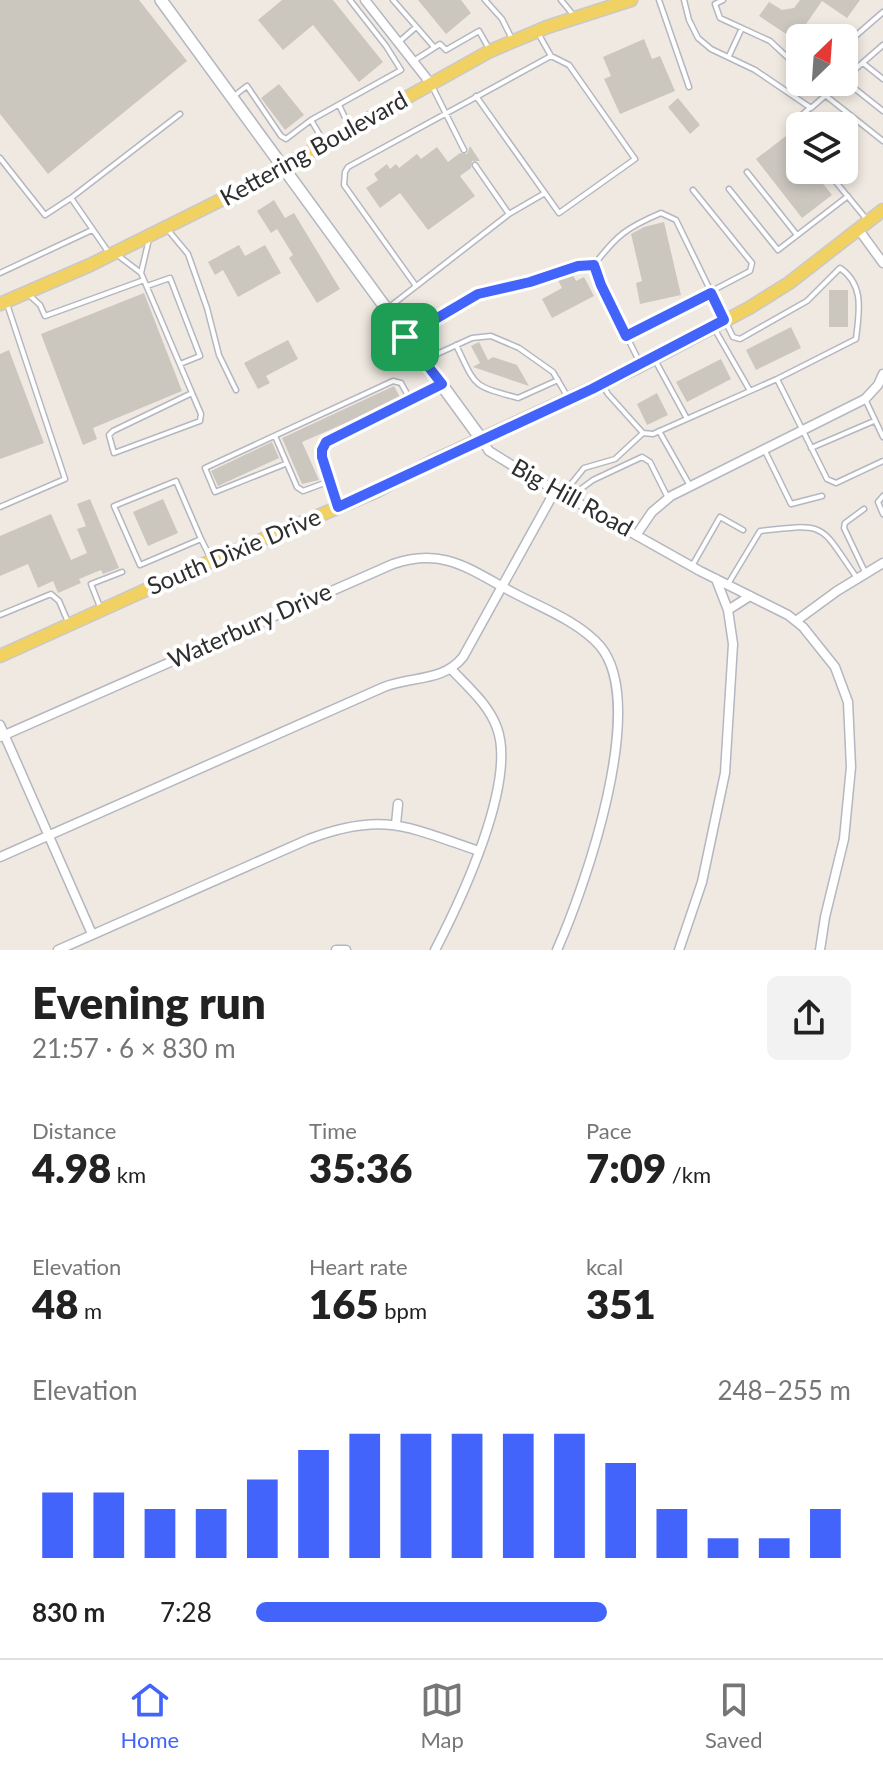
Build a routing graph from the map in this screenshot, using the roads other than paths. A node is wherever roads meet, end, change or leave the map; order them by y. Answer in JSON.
{"nodes":[{"id":1,"x":161,"y":0,"type":"edge"},
{"id":2,"x":350,"y":0,"type":"edge"},
{"id":3,"x":393,"y":0,"type":"edge"},
{"id":4,"x":485,"y":0,"type":"edge"},
{"id":5,"x":561,"y":0,"type":"edge"},
{"id":6,"x":631,"y":0,"type":"edge"},
{"id":7,"x":659,"y":0,"type":"edge"},
{"id":8,"x":684,"y":0,"type":"edge"},
{"id":9,"x":723,"y":0,"type":"edge"},
{"id":10,"x":368,"y":1,"type":"edge"},
{"id":11,"x":613,"y":2,"type":"edge"},
{"id":12,"x":883,"y":12,"type":"edge"},
{"id":13,"x":575,"y":17,"type":"junction"},
{"id":14,"x":381,"y":20,"type":"junction"},
{"id":15,"x":416,"y":27,"type":"junction"},
{"id":16,"x":371,"y":28,"type":"junction"},
{"id":17,"x":742,"y":28,"type":"junction"},
{"id":18,"x":537,"y":31,"type":"junction"},
{"id":19,"x":858,"y":34,"type":"edge"},
{"id":20,"x":513,"y":41,"type":"junction"},
{"id":21,"x":398,"y":43,"type":"junction"},
{"id":22,"x":434,"y":47,"type":"junction"},
{"id":23,"x":882,"y":47,"type":"edge"},
{"id":24,"x":490,"y":51,"type":"junction"},
{"id":25,"x":551,"y":56,"type":"junction"},
{"id":26,"x":729,"y":56,"type":"junction"},
{"id":27,"x":786,"y":56,"type":"edge"},
{"id":28,"x":410,"y":58,"type":"junction"},
{"id":29,"x":396,"y":62,"type":"junction"},
{"id":30,"x":863,"y":63,"type":"junction"},
{"id":31,"x":858,"y":67,"type":"edge"},
{"id":32,"x":883,"y":79,"type":"edge"},
{"id":33,"x":431,"y":84,"type":"junction"},
{"id":34,"x":689,"y":87,"type":"dead end"},
{"id":35,"x":858,"y":92,"type":"edge"},
{"id":36,"x":476,"y":96,"type":"junction"},
{"id":37,"x":824,"y":96,"type":"edge"},
{"id":38,"x":826,"y":96,"type":"edge"},
{"id":39,"x":232,"y":97,"type":"junction"},
{"id":40,"x":339,"y":105,"type":"junction"},
{"id":41,"x":811,"y":108,"type":"junction"},
{"id":42,"x":883,"y":111,"type":"edge"},
{"id":43,"x":806,"y":112,"type":"edge"},
{"id":44,"x":445,"y":113,"type":"junction"},
{"id":45,"x":180,"y":114,"type":"dead end"},
{"id":46,"x":311,"y":120,"type":"junction"},
{"id":47,"x":350,"y":129,"type":"junction"},
{"id":48,"x":278,"y":132,"type":"junction"},
{"id":49,"x":883,"y":141,"type":"edge"},
{"id":50,"x":263,"y":143,"type":"junction"},
{"id":51,"x":325,"y":144,"type":"junction"},
{"id":52,"x":464,"y":150,"type":"dead end"},
{"id":53,"x":0,"y":158,"type":"edge"},
{"id":54,"x":475,"y":165,"type":"dead end"},
{"id":55,"x":284,"y":168,"type":"junction"},
{"id":56,"x":747,"y":172,"type":"dead end"},
{"id":57,"x":838,"y":184,"type":"edge"},
{"id":58,"x":729,"y":189,"type":"dead end"},
{"id":59,"x":693,"y":190,"type":"dead end"},
{"id":60,"x":545,"y":193,"type":"junction"},
{"id":61,"x":848,"y":196,"type":"junction"},
{"id":62,"x":71,"y":198,"type":"junction"},
{"id":63,"x":883,"y":210,"type":"edge"},
{"id":64,"x":509,"y":214,"type":"junction"},
{"id":65,"x":864,"y":226,"type":"junction"},
{"id":66,"x":167,"y":228,"type":"junction"},
{"id":67,"x":93,"y":230,"type":"junction"},
{"id":68,"x":797,"y":235,"type":"junction"},
{"id":69,"x":150,"y":236,"type":"junction"},
{"id":70,"x":113,"y":254,"type":"junction"},
{"id":71,"x":883,"y":263,"type":"edge"},
{"id":72,"x":594,"y":265,"type":"junction"},
{"id":73,"x":0,"y":273,"type":"edge"},
{"id":74,"x":141,"y":273,"type":"junction"},
{"id":75,"x":144,"y":280,"type":"junction"},
{"id":76,"x":147,"y":286,"type":"junction"},
{"id":77,"x":416,"y":286,"type":"junction"},
{"id":78,"x":27,"y":293,"type":"junction"},
{"id":79,"x":711,"y":293,"type":"junction"},
{"id":80,"x":3,"y":303,"type":"edge"},
{"id":81,"x":385,"y":310,"type":"junction"},
{"id":82,"x":718,"y":323,"type":"junction"},
{"id":83,"x":626,"y":336,"type":"junction"},
{"id":84,"x":405,"y":337,"type":"junction"},
{"id":85,"x":456,"y":345,"type":"junction"},
{"id":86,"x":654,"y":357,"type":"junction"},
{"id":87,"x":422,"y":361,"type":"junction"},
{"id":88,"x":180,"y":364,"type":"junction"},
{"id":89,"x":641,"y":365,"type":"junction"},
{"id":90,"x":883,"y":374,"type":"edge"},
{"id":91,"x":777,"y":379,"type":"junction"},
{"id":92,"x":558,"y":380,"type":"junction"},
{"id":93,"x":442,"y":384,"type":"junction"},
{"id":94,"x":602,"y":384,"type":"junction"},
{"id":95,"x":236,"y":390,"type":"dead end"},
{"id":96,"x":750,"y":390,"type":"junction"},
{"id":97,"x":192,"y":393,"type":"junction"},
{"id":98,"x":865,"y":399,"type":"junction"},
{"id":99,"x":568,"y":400,"type":"junction"},
{"id":100,"x":411,"y":401,"type":"junction"},
{"id":101,"x":686,"y":417,"type":"junction"},
{"id":102,"x":874,"y":421,"type":"junction"},
{"id":103,"x":801,"y":430,"type":"junction"},
{"id":104,"x":659,"y":431,"type":"junction"},
{"id":105,"x":643,"y":433,"type":"junction"},
{"id":106,"x":275,"y":436,"type":"junction"},
{"id":107,"x":883,"y":437,"type":"edge"},
{"id":108,"x":482,"y":440,"type":"junction"},
{"id":109,"x":811,"y":448,"type":"junction"},
{"id":110,"x":764,"y":449,"type":"junction"},
{"id":111,"x":883,"y":461,"type":"edge"},
{"id":112,"x":285,"y":464,"type":"junction"},
{"id":113,"x":330,"y":481,"type":"junction"},
{"id":114,"x":690,"y":486,"type":"junction"},
{"id":115,"x":563,"y":493,"type":"junction"},
{"id":116,"x":822,"y":496,"type":"dead end"},
{"id":117,"x":883,"y":496,"type":"edge"},
{"id":118,"x":668,"y":498,"type":"junction"},
{"id":119,"x":0,"y":507,"type":"edge"},
{"id":120,"x":338,"y":507,"type":"junction"},
{"id":121,"x":864,"y":509,"type":"dead end"},
{"id":122,"x":883,"y":514,"type":"edge"},
{"id":123,"x":743,"y":530,"type":"dead end"},
{"id":124,"x":637,"y":534,"type":"junction"},
{"id":125,"x":201,"y":539,"type":"junction"},
{"id":126,"x":212,"y":561,"type":"junction"},
{"id":127,"x":883,"y":563,"type":"edge"},
{"id":128,"x":692,"y":566,"type":"junction"},
{"id":129,"x":122,"y":572,"type":"dead end"},
{"id":130,"x":862,"y":576,"type":"junction"},
{"id":131,"x":716,"y":579,"type":"junction"},
{"id":132,"x":727,"y":585,"type":"junction"},
{"id":133,"x":502,"y":587,"type":"junction"},
{"id":134,"x":750,"y":596,"type":"junction"},
{"id":135,"x":101,"y":610,"type":"junction"},
{"id":136,"x":728,"y":610,"type":"junction"},
{"id":137,"x":0,"y":615,"type":"edge"},
{"id":138,"x":796,"y":621,"type":"junction"},
{"id":139,"x":69,"y":624,"type":"junction"},
{"id":140,"x":0,"y":656,"type":"edge"},
{"id":141,"x":452,"y":670,"type":"junction"},
{"id":142,"x":0,"y":725,"type":"edge"},
{"id":143,"x":2,"y":736,"type":"edge"},
{"id":144,"x":398,"y":804,"type":"dead end"},
{"id":145,"x":396,"y":824,"type":"junction"},
{"id":146,"x":49,"y":835,"type":"junction"},
{"id":147,"x":479,"y":851,"type":"junction"},
{"id":148,"x":0,"y":857,"type":"edge"},
{"id":149,"x":92,"y":934,"type":"junction"},
{"id":150,"x":58,"y":950,"type":"edge"},
{"id":151,"x":336,"y":950,"type":"edge"},
{"id":152,"x":346,"y":950,"type":"edge"},
{"id":153,"x":435,"y":950,"type":"edge"},
{"id":154,"x":557,"y":950,"type":"edge"},
{"id":155,"x":679,"y":950,"type":"edge"},
{"id":156,"x":820,"y":950,"type":"edge"}],
"edges":[{"from":1,"to":39,"type":"street","name":"Big Hill Road"},
{"from":2,"to":16,"type":"lane"},
{"from":3,"to":15,"type":"lane"},
{"from":4,"to":20,"type":"lane"},
{"from":5,"to":13,"type":"lane"},
{"from":6,"to":11,"type":"main road","name":"Kettering Boulevard"},
{"from":7,"to":34,"type":"lane"},
{"from":8,"to":26,"type":"lane"},
{"from":9,"to":17,"type":"lane"},
{"from":10,"to":14,"type":"street"},
{"from":11,"to":13,"type":"main road","name":"Kettering Boulevard"},
{"from":12,"to":19,"type":"lane"},
{"from":13,"to":18,"type":"main road","name":"Kettering Boulevard"},
{"from":14,"to":16,"type":"lane"},
{"from":14,"to":21,"type":"street"},
{"from":15,"to":21,"type":"lane"},
{"from":15,"to":22,"type":"lane"},
{"from":16,"to":29,"type":"lane"},
{"from":17,"to":26,"type":"lane"},
{"from":17,"to":27,"type":"lane"},
{"from":18,"to":20,"type":"main road","name":"Kettering Boulevard"},
{"from":18,"to":25,"type":"lane"},
{"from":20,"to":24,"type":"main road","name":"Kettering Boulevard"},
{"from":21,"to":28,"type":"street"},
{"from":22,"to":24,"type":"lane"},
{"from":22,"to":28,"type":"lane"},
{"from":23,"to":30,"type":"lane"},
{"from":24,"to":33,"type":"main road","name":"Kettering Boulevard"},
{"from":25,"to":36,"type":"lane"},
{"from":25,"to":60,"type":"lane"},
{"from":26,"to":41,"type":"lane"},
{"from":28,"to":29,"type":"lane"},
{"from":28,"to":33,"type":"street"},
{"from":29,"to":40,"type":"lane"},
{"from":30,"to":31,"type":"lane"},
{"from":30,"to":32,"type":"lane"},
{"from":33,"to":44,"type":"lane"},
{"from":33,"to":47,"type":"main road","name":"Kettering Boulevard"},
{"from":35,"to":42,"type":"lane"},
{"from":36,"to":44,"type":"lane"},
{"from":36,"to":60,"type":"lane"},
{"from":37,"to":41,"type":"lane"},
{"from":38,"to":49,"type":"lane"},
{"from":39,"to":48,"type":"lane"},
{"from":39,"to":50,"type":"street","name":"Big Hill Road"},
{"from":40,"to":46,"type":"lane"},
{"from":40,"to":47,"type":"lane"},
{"from":41,"to":43,"type":"lane"},
{"from":44,"to":52,"type":"lane"},
{"from":44,"to":77,"type":"lane"},
{"from":45,"to":62,"type":"lane"},
{"from":46,"to":48,"type":"lane"},
{"from":46,"to":51,"type":"lane"},
{"from":47,"to":51,"type":"main road","name":"Kettering Boulevard"},
{"from":48,"to":50,"type":"lane"},
{"from":50,"to":55,"type":"street","name":"Big Hill Road"},
{"from":51,"to":55,"type":"main road","name":"Kettering Boulevard"},
{"from":53,"to":62,"type":"lane"},
{"from":54,"to":64,"type":"lane"},
{"from":55,"to":66,"type":"main road","name":"Kettering Boulevard"},
{"from":55,"to":81,"type":"street","name":"Big Hill Road"},
{"from":56,"to":68,"type":"lane"},
{"from":57,"to":61,"type":"lane"},
{"from":58,"to":68,"type":"lane"},
{"from":59,"to":79,"type":"lane"},
{"from":60,"to":64,"type":"lane"},
{"from":61,"to":65,"type":"lane"},
{"from":61,"to":68,"type":"lane"},
{"from":62,"to":67,"type":"lane"},
{"from":63,"to":65,"type":"main road","name":"South Dixie Drive"},
{"from":64,"to":77,"type":"lane"},
{"from":65,"to":71,"type":"street"},
{"from":65,"to":82,"type":"main road","name":"South Dixie Drive"},
{"from":66,"to":69,"type":"main road","name":"Kettering Boulevard"},
{"from":66,"to":95,"type":"lane"},
{"from":67,"to":70,"type":"lane"},
{"from":67,"to":73,"type":"lane"},
{"from":69,"to":70,"type":"main road","name":"Kettering Boulevard"},
{"from":69,"to":74,"type":"lane"},
{"from":70,"to":74,"type":"lane"},
{"from":70,"to":78,"type":"main road","name":"Kettering Boulevard"},
{"from":72,"to":79,"type":"lane"},
{"from":72,"to":83,"type":"lane"},
{"from":72,"to":84,"type":"lane"},
{"from":74,"to":75,"type":"lane"},
{"from":75,"to":76,"type":"lane"},
{"from":75,"to":78,"type":"lane"},
{"from":76,"to":88,"type":"lane"},
{"from":76,"to":88,"type":"lane"},
{"from":77,"to":81,"type":"lane"},
{"from":78,"to":80,"type":"main road","name":"Kettering Boulevard"},
{"from":79,"to":82,"type":"lane"},
{"from":79,"to":83,"type":"lane"},
{"from":80,"to":119,"type":"lane"},
{"from":81,"to":84,"type":"street","name":"Big Hill Road"},
{"from":82,"to":86,"type":"main road","name":"South Dixie Drive"},
{"from":82,"to":91,"type":"lane"},
{"from":82,"to":96,"type":"lane"},
{"from":83,"to":89,"type":"lane"},
{"from":84,"to":87,"type":"street","name":"Big Hill Road"},
{"from":85,"to":87,"type":"lane"},
{"from":85,"to":92,"type":"lane"},
{"from":85,"to":92,"type":"lane"},
{"from":86,"to":89,"type":"main road","name":"South Dixie Drive"},
{"from":86,"to":101,"type":"lane"},
{"from":87,"to":93,"type":"street","name":"Big Hill Road"},
{"from":88,"to":97,"type":"lane"},
{"from":89,"to":94,"type":"main road","name":"South Dixie Drive"},
{"from":90,"to":98,"type":"street"},
{"from":91,"to":96,"type":"lane"},
{"from":91,"to":103,"type":"lane"},
{"from":92,"to":99,"type":"lane"},
{"from":93,"to":100,"type":"lane"},
{"from":93,"to":108,"type":"street","name":"Big Hill Road"},
{"from":94,"to":99,"type":"main road","name":"South Dixie Drive"},
{"from":94,"to":105,"type":"lane"},
{"from":96,"to":101,"type":"lane"},
{"from":97,"to":97,"type":"lane"},
{"from":98,"to":102,"type":"lane"},
{"from":98,"to":103,"type":"street"},
{"from":99,"to":108,"type":"main road","name":"South Dixie Drive"},
{"from":100,"to":106,"type":"lane"},
{"from":100,"to":113,"type":"lane"},
{"from":101,"to":104,"type":"lane"},
{"from":102,"to":107,"type":"lane"},
{"from":102,"to":109,"type":"lane"},
{"from":103,"to":109,"type":"lane"},
{"from":103,"to":110,"type":"street"},
{"from":104,"to":105,"type":"lane"},
{"from":104,"to":114,"type":"lane"},
{"from":105,"to":115,"type":"lane"},
{"from":106,"to":112,"type":"lane"},
{"from":106,"to":112,"type":"lane"},
{"from":108,"to":115,"type":"street","name":"Big Hill Road"},
{"from":108,"to":120,"type":"main road","name":"South Dixie Drive"},
{"from":109,"to":111,"type":"lane"},
{"from":110,"to":114,"type":"street"},
{"from":110,"to":116,"type":"lane"},
{"from":112,"to":113,"type":"lane"},
{"from":113,"to":120,"type":"lane"},
{"from":114,"to":118,"type":"street"},
{"from":115,"to":118,"type":"lane"},
{"from":115,"to":124,"type":"street","name":"Big Hill Road"},
{"from":115,"to":133,"type":"street"},
{"from":117,"to":122,"type":"lane"},
{"from":118,"to":124,"type":"street"},
{"from":120,"to":126,"type":"main road","name":"South Dixie Drive"},
{"from":121,"to":130,"type":"lane"},
{"from":123,"to":128,"type":"lane"},
{"from":124,"to":128,"type":"street","name":"Big Hill Road"},
{"from":125,"to":125,"type":"lane"},
{"from":125,"to":126,"type":"lane"},
{"from":126,"to":135,"type":"main road","name":"South Dixie Drive"},
{"from":127,"to":130,"type":"street"},
{"from":128,"to":131,"type":"street","name":"Big Hill Road"},
{"from":129,"to":135,"type":"lane"},
{"from":130,"to":132,"type":"lane"},
{"from":130,"to":138,"type":"street"},
{"from":131,"to":132,"type":"street","name":"Big Hill Road"},
{"from":131,"to":136,"type":"street"},
{"from":132,"to":134,"type":"street","name":"Big Hill Road"},
{"from":133,"to":141,"type":"street"},
{"from":133,"to":143,"type":"street","name":"Waterbury Drive"},
{"from":133,"to":154,"type":"street","name":"Waterbury Drive"},
{"from":134,"to":136,"type":"street"},
{"from":134,"to":138,"type":"street","name":"Big Hill Road"},
{"from":135,"to":139,"type":"main road","name":"South Dixie Drive"},
{"from":136,"to":155,"type":"street"},
{"from":137,"to":139,"type":"lane"},
{"from":138,"to":156,"type":"street","name":"Big Hill Road"},
{"from":139,"to":140,"type":"main road","name":"South Dixie Drive"},
{"from":141,"to":146,"type":"street"},
{"from":141,"to":147,"type":"street"},
{"from":142,"to":143,"type":"street"},
{"from":143,"to":146,"type":"street"},
{"from":144,"to":145,"type":"street"},
{"from":145,"to":147,"type":"street"},
{"from":145,"to":149,"type":"street"},
{"from":146,"to":148,"type":"street"},
{"from":146,"to":149,"type":"street"},
{"from":147,"to":153,"type":"street"},
{"from":149,"to":150,"type":"street"},
{"from":151,"to":152,"type":"street"}]}
